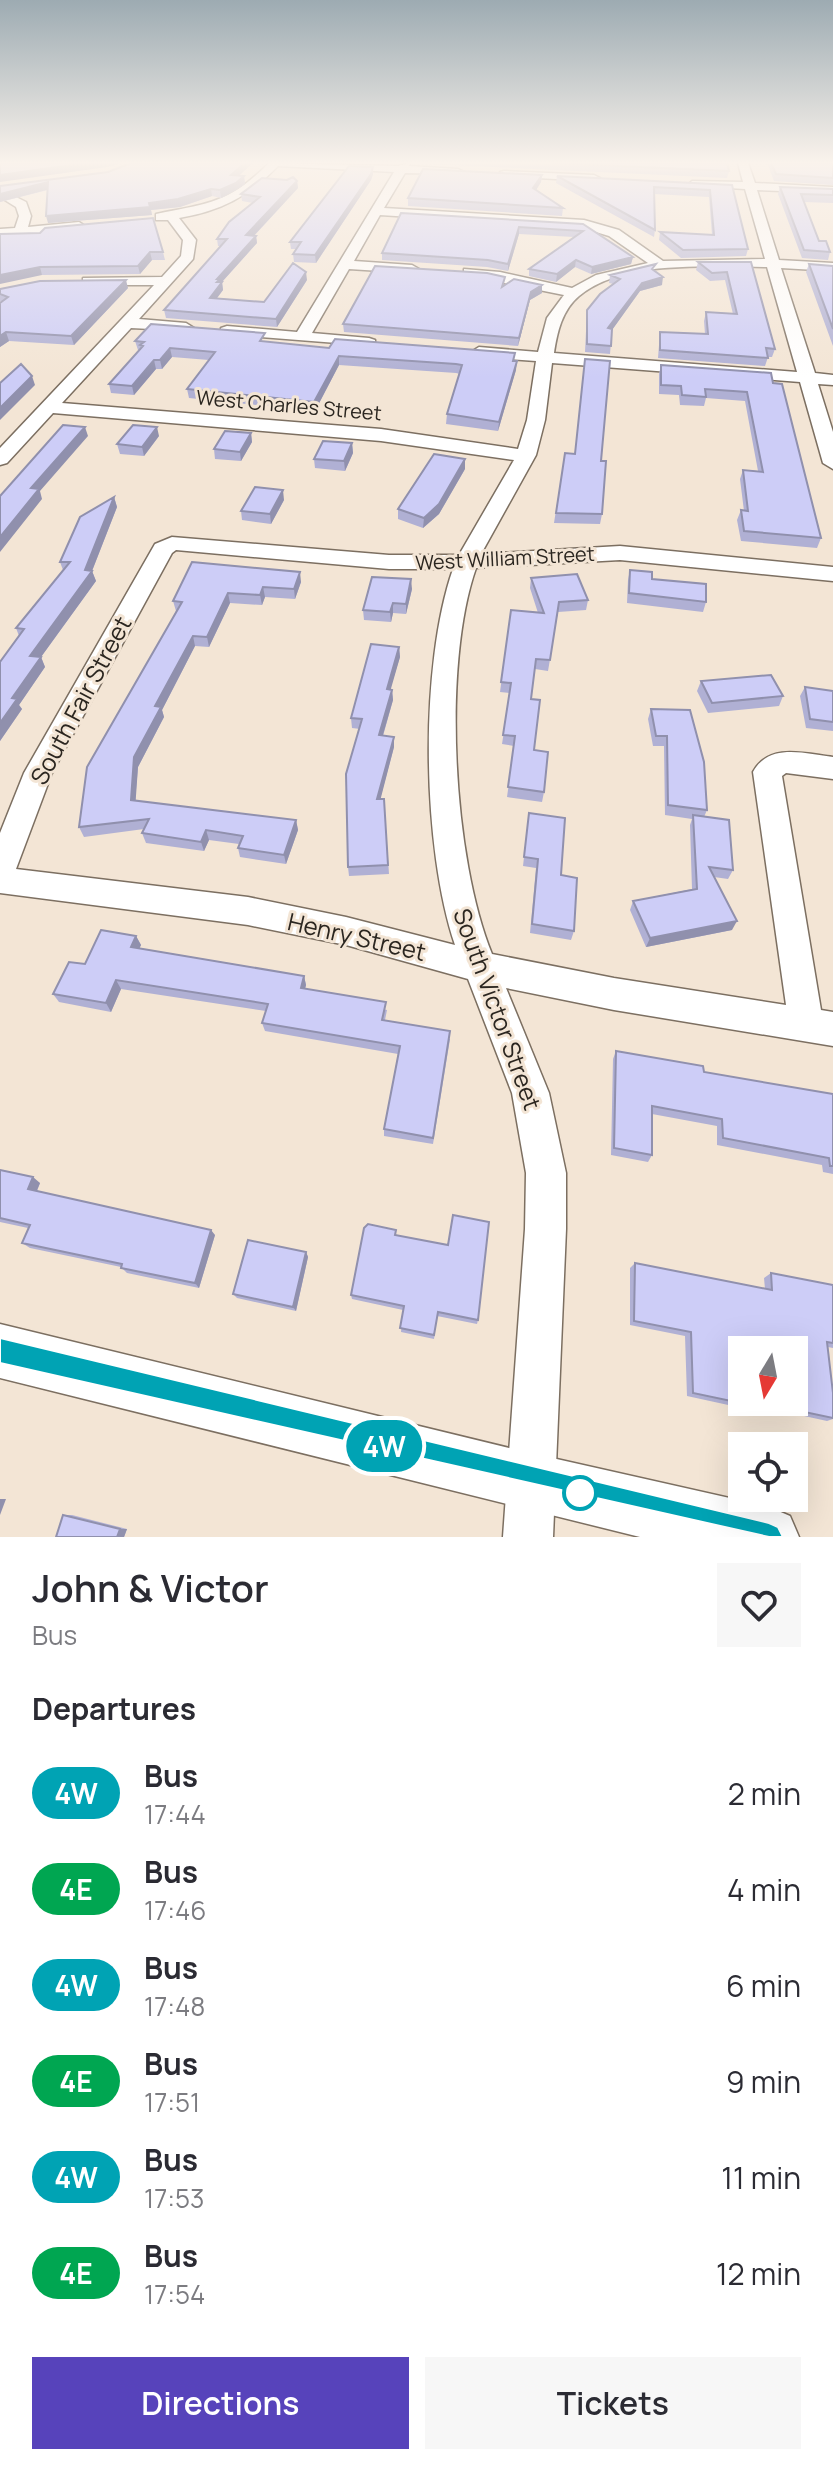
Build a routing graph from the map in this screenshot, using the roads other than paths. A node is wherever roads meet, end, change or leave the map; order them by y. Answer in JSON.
{"nodes":[{"id":1,"x":187,"y":235,"type":"edge"},
{"id":2,"x":362,"y":235,"type":"edge"},
{"id":3,"x":616,"y":235,"type":"edge"},
{"id":4,"x":765,"y":235,"type":"edge"},
{"id":5,"x":774,"y":264,"type":"junction"},
{"id":6,"x":345,"y":265,"type":"junction"},
{"id":7,"x":660,"y":265,"type":"junction"},
{"id":8,"x":833,"y":267,"type":"edge"},
{"id":9,"x":422,"y":269,"type":"edge"},
{"id":10,"x":453,"y":271,"type":"edge"},
{"id":11,"x":77,"y":281,"type":"edge"},
{"id":12,"x":167,"y":281,"type":"junction"},
{"id":13,"x":574,"y":293,"type":"junction"},
{"id":14,"x":127,"y":323,"type":"junction"},
{"id":15,"x":302,"y":337,"type":"junction"},
{"id":16,"x":394,"y":345,"type":"edge"},
{"id":17,"x":455,"y":350,"type":"edge"},
{"id":18,"x":547,"y":357,"type":"junction"},
{"id":19,"x":808,"y":378,"type":"junction"},
{"id":20,"x":833,"y":380,"type":"edge"},
{"id":21,"x":49,"y":407,"type":"junction"},
{"id":22,"x":525,"y":456,"type":"junction"},
{"id":23,"x":0,"y":459,"type":"edge"},
{"id":24,"x":833,"y":463,"type":"edge"},
{"id":25,"x":177,"y":542,"type":"joint"},
{"id":26,"x":467,"y":562,"type":"junction"},
{"id":27,"x":833,"y":574,"type":"edge"},
{"id":28,"x":833,"y":768,"type":"edge"},
{"id":29,"x":0,"y":871,"type":"edge"},
{"id":30,"x":0,"y":880,"type":"edge"},
{"id":31,"x":484,"y":968,"type":"junction"},
{"id":32,"x":820,"y":1027,"type":"edge"},
{"id":33,"x":0,"y":1351,"type":"edge"},
{"id":34,"x":530,"y":1482,"type":"junction"},
{"id":35,"x":528,"y":1537,"type":"edge"},
{"id":36,"x":769,"y":1537,"type":"edge"}],
"edges":[{"from":1,"to":12,"type":"street"},
{"from":2,"to":6,"type":"street"},
{"from":3,"to":7,"type":"street"},
{"from":4,"to":5,"type":"street"},
{"from":5,"to":7,"type":"street"},
{"from":5,"to":8,"type":"street"},
{"from":5,"to":19,"type":"street"},
{"from":6,"to":9,"type":"street"},
{"from":6,"to":15,"type":"street"},
{"from":7,"to":13,"type":"street"},
{"from":10,"to":13,"type":"street"},
{"from":11,"to":12,"type":"street"},
{"from":12,"to":14,"type":"street"},
{"from":13,"to":18,"type":"street","name":"South Victor Street"},
{"from":14,"to":15,"type":"street"},
{"from":14,"to":21,"type":"street"},
{"from":15,"to":16,"type":"street"},
{"from":17,"to":18,"type":"street"},
{"from":18,"to":19,"type":"street"},
{"from":18,"to":22,"type":"street","name":"South Victor Street"},
{"from":19,"to":20,"type":"street"},
{"from":19,"to":24,"type":"street"},
{"from":21,"to":22,"type":"street","name":"West Charles Street"},
{"from":21,"to":23,"type":"street"},
{"from":22,"to":26,"type":"street","name":"South Victor Street"},
{"from":25,"to":26,"type":"street","name":"West William Street"},
{"from":25,"to":29,"type":"street","name":"South Fair Street"},
{"from":26,"to":27,"type":"street","name":"West William Street"},
{"from":26,"to":31,"type":"street","name":"South Victor Street"},
{"from":28,"to":32,"type":"street","name":"Henry Street"},
{"from":30,"to":31,"type":"street","name":"Henry Street"},
{"from":31,"to":32,"type":"street","name":"Henry Street"},
{"from":31,"to":34,"type":"street","name":"South Victor Street"},
{"from":33,"to":34,"type":"street"},
{"from":34,"to":35,"type":"street","name":"South Victor Street"},
{"from":34,"to":36,"type":"street"}]}
